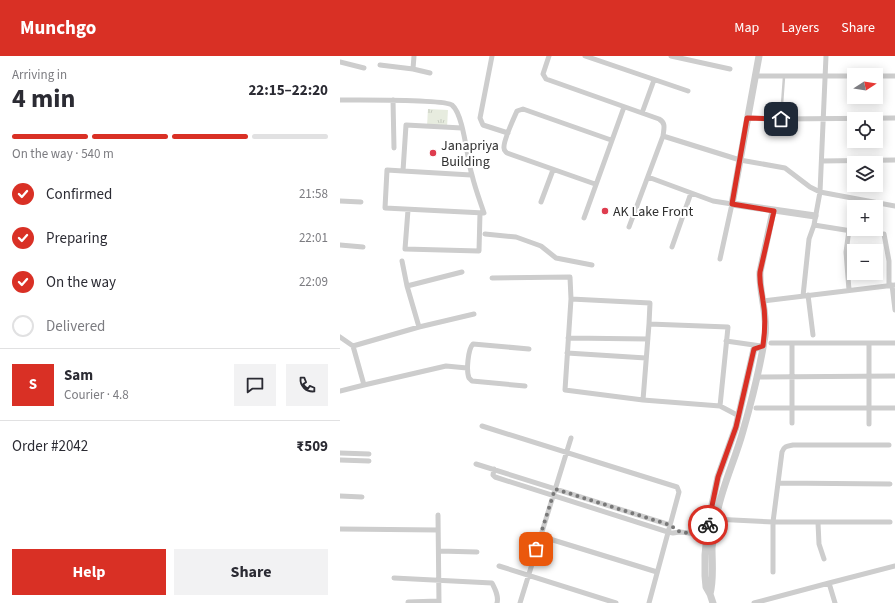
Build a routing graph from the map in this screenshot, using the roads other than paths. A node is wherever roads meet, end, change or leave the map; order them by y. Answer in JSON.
{"nodes":[{"id":1,"x":414,"y":56,"type":"edge"},
{"id":2,"x":492,"y":56,"type":"edge"},
{"id":3,"x":549,"y":56,"type":"edge"},
{"id":4,"x":585,"y":56,"type":"edge"},
{"id":5,"x":671,"y":56,"type":"edge"},
{"id":6,"x":759,"y":56,"type":"edge"},
{"id":7,"x":826,"y":56,"type":"edge"},
{"id":8,"x":340,"y":62,"type":"edge"},
{"id":9,"x":380,"y":65,"type":"dead end"},
{"id":10,"x":364,"y":68,"type":"dead end"},
{"id":11,"x":412,"y":69,"type":"junction"},
{"id":12,"x":730,"y":69,"type":"dead end"},
{"id":13,"x":430,"y":73,"type":"dead end"},
{"id":14,"x":756,"y":76,"type":"junction"},
{"id":15,"x":825,"y":76,"type":"junction"},
{"id":16,"x":847,"y":76,"type":"edge"},
{"id":17,"x":883,"y":76,"type":"edge"},
{"id":18,"x":895,"y":76,"type":"edge"},
{"id":19,"x":784,"y":77,"type":"junction"},
{"id":20,"x":654,"y":80,"type":"junction"},
{"id":21,"x":688,"y":91,"type":"dead end"},
{"id":22,"x":340,"y":100,"type":"edge"},
{"id":23,"x":393,"y":100,"type":"junction"},
{"id":24,"x":624,"y":107,"type":"junction"},
{"id":25,"x":642,"y":113,"type":"junction"},
{"id":26,"x":747,"y":118,"type":"junction"},
{"id":27,"x":824,"y":118,"type":"junction"},
{"id":28,"x":895,"y":118,"type":"edge"},
{"id":29,"x":781,"y":119,"type":"junction"},
{"id":30,"x":462,"y":128,"type":"junction"},
{"id":31,"x":508,"y":133,"type":"junction"},
{"id":32,"x":663,"y":136,"type":"junction"},
{"id":33,"x":612,"y":140,"type":"junction"},
{"id":34,"x":394,"y":148,"type":"dead end"},
{"id":35,"x":740,"y":160,"type":"junction"},
{"id":36,"x":895,"y":160,"type":"edge"},
{"id":37,"x":822,"y":161,"type":"junction"},
{"id":38,"x":553,"y":170,"type":"junction"},
{"id":39,"x":403,"y":171,"type":"junction"},
{"id":40,"x":471,"y":174,"type":"junction"},
{"id":41,"x":648,"y":177,"type":"junction"},
{"id":42,"x":595,"y":184,"type":"junction"},
{"id":43,"x":820,"y":192,"type":"junction"},
{"id":44,"x":691,"y":193,"type":"junction"},
{"id":45,"x":340,"y":201,"type":"edge"},
{"id":46,"x":361,"y":202,"type":"dead end"},
{"id":47,"x":541,"y":202,"type":"dead end"},
{"id":48,"x":732,"y":204,"type":"junction"},
{"id":49,"x":895,"y":206,"type":"edge"},
{"id":50,"x":408,"y":210,"type":"junction"},
{"id":51,"x":774,"y":211,"type":"junction"},
{"id":52,"x":480,"y":213,"type":"junction"},
{"id":53,"x":815,"y":216,"type":"junction"},
{"id":54,"x":584,"y":218,"type":"dead end"},
{"id":55,"x":814,"y":225,"type":"junction"},
{"id":56,"x":629,"y":227,"type":"dead end"},
{"id":57,"x":847,"y":230,"type":"edge"},
{"id":58,"x":485,"y":234,"type":"dead end"},
{"id":59,"x":884,"y":234,"type":"dead end"},
{"id":60,"x":848,"y":236,"type":"edge"},
{"id":61,"x":340,"y":245,"type":"edge"},
{"id":62,"x":363,"y":247,"type":"dead end"},
{"id":63,"x":672,"y":247,"type":"dead end"},
{"id":64,"x":720,"y":259,"type":"dead end"},
{"id":65,"x":895,"y":260,"type":"edge"},
{"id":66,"x":402,"y":261,"type":"dead end"},
{"id":67,"x":889,"y":261,"type":"junction"},
{"id":68,"x":592,"y":265,"type":"dead end"},
{"id":69,"x":462,"y":272,"type":"dead end"},
{"id":70,"x":492,"y":278,"type":"dead end"},
{"id":71,"x":892,"y":285,"type":"edge"},
{"id":72,"x":407,"y":286,"type":"junction"},
{"id":73,"x":849,"y":290,"type":"junction"},
{"id":74,"x":805,"y":296,"type":"junction"},
{"id":75,"x":571,"y":299,"type":"junction"},
{"id":76,"x":763,"y":301,"type":"junction"},
{"id":77,"x":895,"y":310,"type":"edge"},
{"id":78,"x":474,"y":314,"type":"dead end"},
{"id":79,"x":649,"y":324,"type":"junction"},
{"id":80,"x":419,"y":327,"type":"junction"},
{"id":81,"x":813,"y":335,"type":"dead end"},
{"id":82,"x":342,"y":338,"type":"edge"},
{"id":83,"x":568,"y":338,"type":"junction"},
{"id":84,"x":648,"y":339,"type":"junction"},
{"id":85,"x":726,"y":341,"type":"junction"},
{"id":86,"x":771,"y":343,"type":"dead end"},
{"id":87,"x":792,"y":343,"type":"junction"},
{"id":88,"x":895,"y":343,"type":"edge"},
{"id":89,"x":869,"y":344,"type":"junction"},
{"id":90,"x":353,"y":346,"type":"junction"},
{"id":91,"x":763,"y":346,"type":"junction"},
{"id":92,"x":529,"y":349,"type":"dead end"},
{"id":93,"x":567,"y":353,"type":"junction"},
{"id":94,"x":646,"y":358,"type":"junction"},
{"id":95,"x":467,"y":368,"type":"junction"},
{"id":96,"x":792,"y":376,"type":"junction"},
{"id":97,"x":869,"y":376,"type":"junction"},
{"id":98,"x":895,"y":376,"type":"edge"},
{"id":99,"x":757,"y":377,"type":"junction"},
{"id":100,"x":364,"y":385,"type":"junction"},
{"id":101,"x":525,"y":386,"type":"dead end"},
{"id":102,"x":340,"y":391,"type":"edge"},
{"id":103,"x":643,"y":400,"type":"junction"},
{"id":104,"x":720,"y":406,"type":"junction"},
{"id":105,"x":756,"y":408,"type":"dead end"},
{"id":106,"x":792,"y":408,"type":"junction"},
{"id":107,"x":869,"y":408,"type":"junction"},
{"id":108,"x":895,"y":408,"type":"edge"},
{"id":109,"x":743,"y":417,"type":"junction"},
{"id":110,"x":792,"y":423,"type":"dead end"},
{"id":111,"x":869,"y":424,"type":"dead end"},
{"id":112,"x":482,"y":426,"type":"dead end"},
{"id":113,"x":571,"y":438,"type":"dead end"},
{"id":114,"x":889,"y":445,"type":"dead end"},
{"id":115,"x":567,"y":452,"type":"junction"},
{"id":116,"x":340,"y":453,"type":"edge"},
{"id":117,"x":349,"y":453,"type":"junction"},
{"id":118,"x":369,"y":454,"type":"dead end"},
{"id":119,"x":340,"y":460,"type":"edge"},
{"id":120,"x":348,"y":461,"type":"junction"},
{"id":121,"x":369,"y":461,"type":"dead end"},
{"id":122,"x":476,"y":464,"type":"dead end"},
{"id":123,"x":494,"y":469,"type":"junction"},
{"id":124,"x":778,"y":483,"type":"junction"},
{"id":125,"x":890,"y":484,"type":"dead end"},
{"id":126,"x":555,"y":489,"type":"junction"},
{"id":127,"x":553,"y":495,"type":"junction"},
{"id":128,"x":340,"y":496,"type":"edge"},
{"id":129,"x":362,"y":497,"type":"dead end"},
{"id":130,"x":438,"y":515,"type":"dead end"},
{"id":131,"x":709,"y":519,"type":"junction"},
{"id":132,"x":716,"y":519,"type":"junction"},
{"id":133,"x":773,"y":522,"type":"junction"},
{"id":134,"x":890,"y":522,"type":"dead end"},
{"id":135,"x":818,"y":523,"type":"junction"},
{"id":136,"x":671,"y":525,"type":"junction"},
{"id":137,"x":340,"y":529,"type":"edge"},
{"id":138,"x":438,"y":530,"type":"junction"},
{"id":139,"x":668,"y":532,"type":"junction"},
{"id":140,"x":680,"y":532,"type":"junction"},
{"id":141,"x":707,"y":535,"type":"junction"},
{"id":142,"x":540,"y":536,"type":"junction"},
{"id":143,"x":439,"y":551,"type":"junction"},
{"id":144,"x":477,"y":552,"type":"dead end"},
{"id":145,"x":824,"y":559,"type":"dead end"},
{"id":146,"x":499,"y":566,"type":"dead end"},
{"id":147,"x":895,"y":566,"type":"edge"},
{"id":148,"x":657,"y":572,"type":"junction"},
{"id":149,"x":773,"y":572,"type":"dead end"},
{"id":150,"x":528,"y":575,"type":"junction"},
{"id":151,"x":394,"y":578,"type":"dead end"},
{"id":152,"x":438,"y":581,"type":"junction"},
{"id":153,"x":829,"y":583,"type":"junction"},
{"id":154,"x":710,"y":594,"type":"junction"},
{"id":155,"x":408,"y":602,"type":"dead end"},
{"id":156,"x":438,"y":602,"type":"edge"},
{"id":157,"x":497,"y":603,"type":"edge"},
{"id":158,"x":520,"y":603,"type":"edge"},
{"id":159,"x":616,"y":603,"type":"edge"},
{"id":160,"x":649,"y":603,"type":"edge"},
{"id":161,"x":712,"y":603,"type":"edge"},
{"id":162,"x":754,"y":603,"type":"edge"},
{"id":163,"x":835,"y":603,"type":"edge"}],
"edges":[{"from":1,"to":11,"type":"street"},
{"from":2,"to":31,"type":"street"},
{"from":3,"to":24,"type":"street"},
{"from":4,"to":20,"type":"street"},
{"from":5,"to":12,"type":"street"},
{"from":6,"to":14,"type":"street"},
{"from":7,"to":15,"type":"street"},
{"from":8,"to":10,"type":"street"},
{"from":9,"to":11,"type":"street"},
{"from":11,"to":13,"type":"street"},
{"from":14,"to":19,"type":"street"},
{"from":14,"to":26,"type":"street"},
{"from":15,"to":16,"type":"street"},
{"from":15,"to":19,"type":"street"},
{"from":15,"to":27,"type":"street"},
{"from":17,"to":18,"type":"street"},
{"from":19,"to":29,"type":"lane"},
{"from":20,"to":21,"type":"street"},
{"from":20,"to":25,"type":"street"},
{"from":22,"to":23,"type":"street"},
{"from":23,"to":30,"type":"street"},
{"from":23,"to":34,"type":"street"},
{"from":24,"to":25,"type":"street"},
{"from":24,"to":33,"type":"street"},
{"from":25,"to":32,"type":"street"},
{"from":26,"to":29,"type":"street"},
{"from":26,"to":35,"type":"street"},
{"from":27,"to":28,"type":"street"},
{"from":27,"to":29,"type":"street"},
{"from":27,"to":37,"type":"street"},
{"from":30,"to":39,"type":"street"},
{"from":30,"to":40,"type":"street"},
{"from":31,"to":33,"type":"street"},
{"from":31,"to":38,"type":"street"},
{"from":32,"to":35,"type":"street"},
{"from":32,"to":41,"type":"street"},
{"from":33,"to":42,"type":"street"},
{"from":35,"to":43,"type":"street"},
{"from":35,"to":48,"type":"street"},
{"from":36,"to":37,"type":"street"},
{"from":37,"to":43,"type":"street"},
{"from":38,"to":42,"type":"street"},
{"from":38,"to":47,"type":"street"},
{"from":39,"to":40,"type":"street"},
{"from":39,"to":50,"type":"street"},
{"from":40,"to":52,"type":"street"},
{"from":41,"to":44,"type":"street"},
{"from":41,"to":56,"type":"street"},
{"from":42,"to":54,"type":"street"},
{"from":43,"to":49,"type":"street"},
{"from":43,"to":53,"type":"street"},
{"from":44,"to":48,"type":"street"},
{"from":44,"to":63,"type":"street"},
{"from":45,"to":46,"type":"street"},
{"from":48,"to":51,"type":"street"},
{"from":48,"to":64,"type":"street"},
{"from":50,"to":52,"type":"street"},
{"from":50,"to":52,"type":"street"},
{"from":51,"to":53,"type":"street"},
{"from":51,"to":76,"type":"street"},
{"from":53,"to":55,"type":"street"},
{"from":55,"to":57,"type":"street"},
{"from":55,"to":74,"type":"street"},
{"from":58,"to":68,"type":"street"},
{"from":59,"to":67,"type":"street"},
{"from":60,"to":73,"type":"street"},
{"from":61,"to":62,"type":"street"},
{"from":65,"to":67,"type":"street"},
{"from":66,"to":72,"type":"street"},
{"from":67,"to":71,"type":"street"},
{"from":69,"to":72,"type":"street"},
{"from":70,"to":75,"type":"street"},
{"from":71,"to":73,"type":"street"},
{"from":71,"to":77,"type":"street"},
{"from":72,"to":80,"type":"street"},
{"from":73,"to":74,"type":"street"},
{"from":74,"to":76,"type":"street"},
{"from":74,"to":81,"type":"street"},
{"from":75,"to":79,"type":"street"},
{"from":75,"to":83,"type":"street"},
{"from":76,"to":91,"type":"street"},
{"from":78,"to":80,"type":"street"},
{"from":79,"to":84,"type":"street"},
{"from":79,"to":85,"type":"street"},
{"from":80,"to":90,"type":"street"},
{"from":82,"to":90,"type":"street"},
{"from":83,"to":84,"type":"street"},
{"from":83,"to":93,"type":"street"},
{"from":84,"to":94,"type":"street"},
{"from":85,"to":91,"type":"street"},
{"from":85,"to":104,"type":"street"},
{"from":86,"to":87,"type":"street"},
{"from":87,"to":89,"type":"street"},
{"from":87,"to":96,"type":"street"},
{"from":88,"to":89,"type":"street"},
{"from":89,"to":97,"type":"street"},
{"from":90,"to":100,"type":"street"},
{"from":91,"to":99,"type":"street"},
{"from":91,"to":109,"type":"street"},
{"from":92,"to":95,"type":"street"},
{"from":93,"to":94,"type":"street"},
{"from":93,"to":103,"type":"street"},
{"from":94,"to":103,"type":"street"},
{"from":95,"to":100,"type":"street"},
{"from":95,"to":101,"type":"street"},
{"from":96,"to":97,"type":"street"},
{"from":96,"to":99,"type":"street"},
{"from":96,"to":106,"type":"street"},
{"from":97,"to":98,"type":"street"},
{"from":97,"to":107,"type":"street"},
{"from":99,"to":109,"type":"street"},
{"from":100,"to":102,"type":"street"},
{"from":103,"to":104,"type":"street"},
{"from":104,"to":109,"type":"street"},
{"from":105,"to":106,"type":"street"},
{"from":106,"to":107,"type":"street"},
{"from":106,"to":110,"type":"street"},
{"from":107,"to":108,"type":"street"},
{"from":107,"to":111,"type":"street"},
{"from":109,"to":131,"type":"street"},
{"from":109,"to":132,"type":"street"},
{"from":112,"to":115,"type":"street"},
{"from":113,"to":115,"type":"street"},
{"from":114,"to":124,"type":"street"},
{"from":115,"to":126,"type":"street"},
{"from":115,"to":136,"type":"street"},
{"from":116,"to":117,"type":"street"},
{"from":117,"to":118,"type":"street"},
{"from":117,"to":120,"type":"street"},
{"from":119,"to":120,"type":"street"},
{"from":120,"to":121,"type":"street"},
{"from":122,"to":123,"type":"street"},
{"from":123,"to":126,"type":"street"},
{"from":123,"to":127,"type":"street"},
{"from":124,"to":125,"type":"street"},
{"from":124,"to":133,"type":"street"},
{"from":126,"to":127,"type":"street"},
{"from":126,"to":136,"type":"street"},
{"from":127,"to":139,"type":"street"},
{"from":127,"to":142,"type":"street"},
{"from":128,"to":129,"type":"street"},
{"from":130,"to":138,"type":"street"},
{"from":131,"to":132,"type":"street"},
{"from":131,"to":141,"type":"street"},
{"from":132,"to":133,"type":"street"},
{"from":132,"to":154,"type":"street"},
{"from":133,"to":135,"type":"street"},
{"from":133,"to":149,"type":"street"},
{"from":134,"to":135,"type":"street"},
{"from":135,"to":145,"type":"street"},
{"from":136,"to":139,"type":"street"},
{"from":136,"to":140,"type":"street"},
{"from":137,"to":138,"type":"street"},
{"from":138,"to":143,"type":"street"},
{"from":139,"to":140,"type":"street"},
{"from":139,"to":148,"type":"street"},
{"from":140,"to":141,"type":"street"},
{"from":141,"to":154,"type":"street"},
{"from":142,"to":148,"type":"street"},
{"from":142,"to":150,"type":"street"},
{"from":143,"to":144,"type":"street"},
{"from":143,"to":152,"type":"street"},
{"from":146,"to":150,"type":"street"},
{"from":147,"to":153,"type":"street"},
{"from":148,"to":160,"type":"street"},
{"from":150,"to":158,"type":"street"},
{"from":150,"to":159,"type":"street"},
{"from":151,"to":152,"type":"street"},
{"from":152,"to":156,"type":"street"},
{"from":152,"to":157,"type":"street"},
{"from":153,"to":162,"type":"street"},
{"from":153,"to":163,"type":"street"},
{"from":154,"to":161,"type":"street"},
{"from":155,"to":156,"type":"street"}]}
